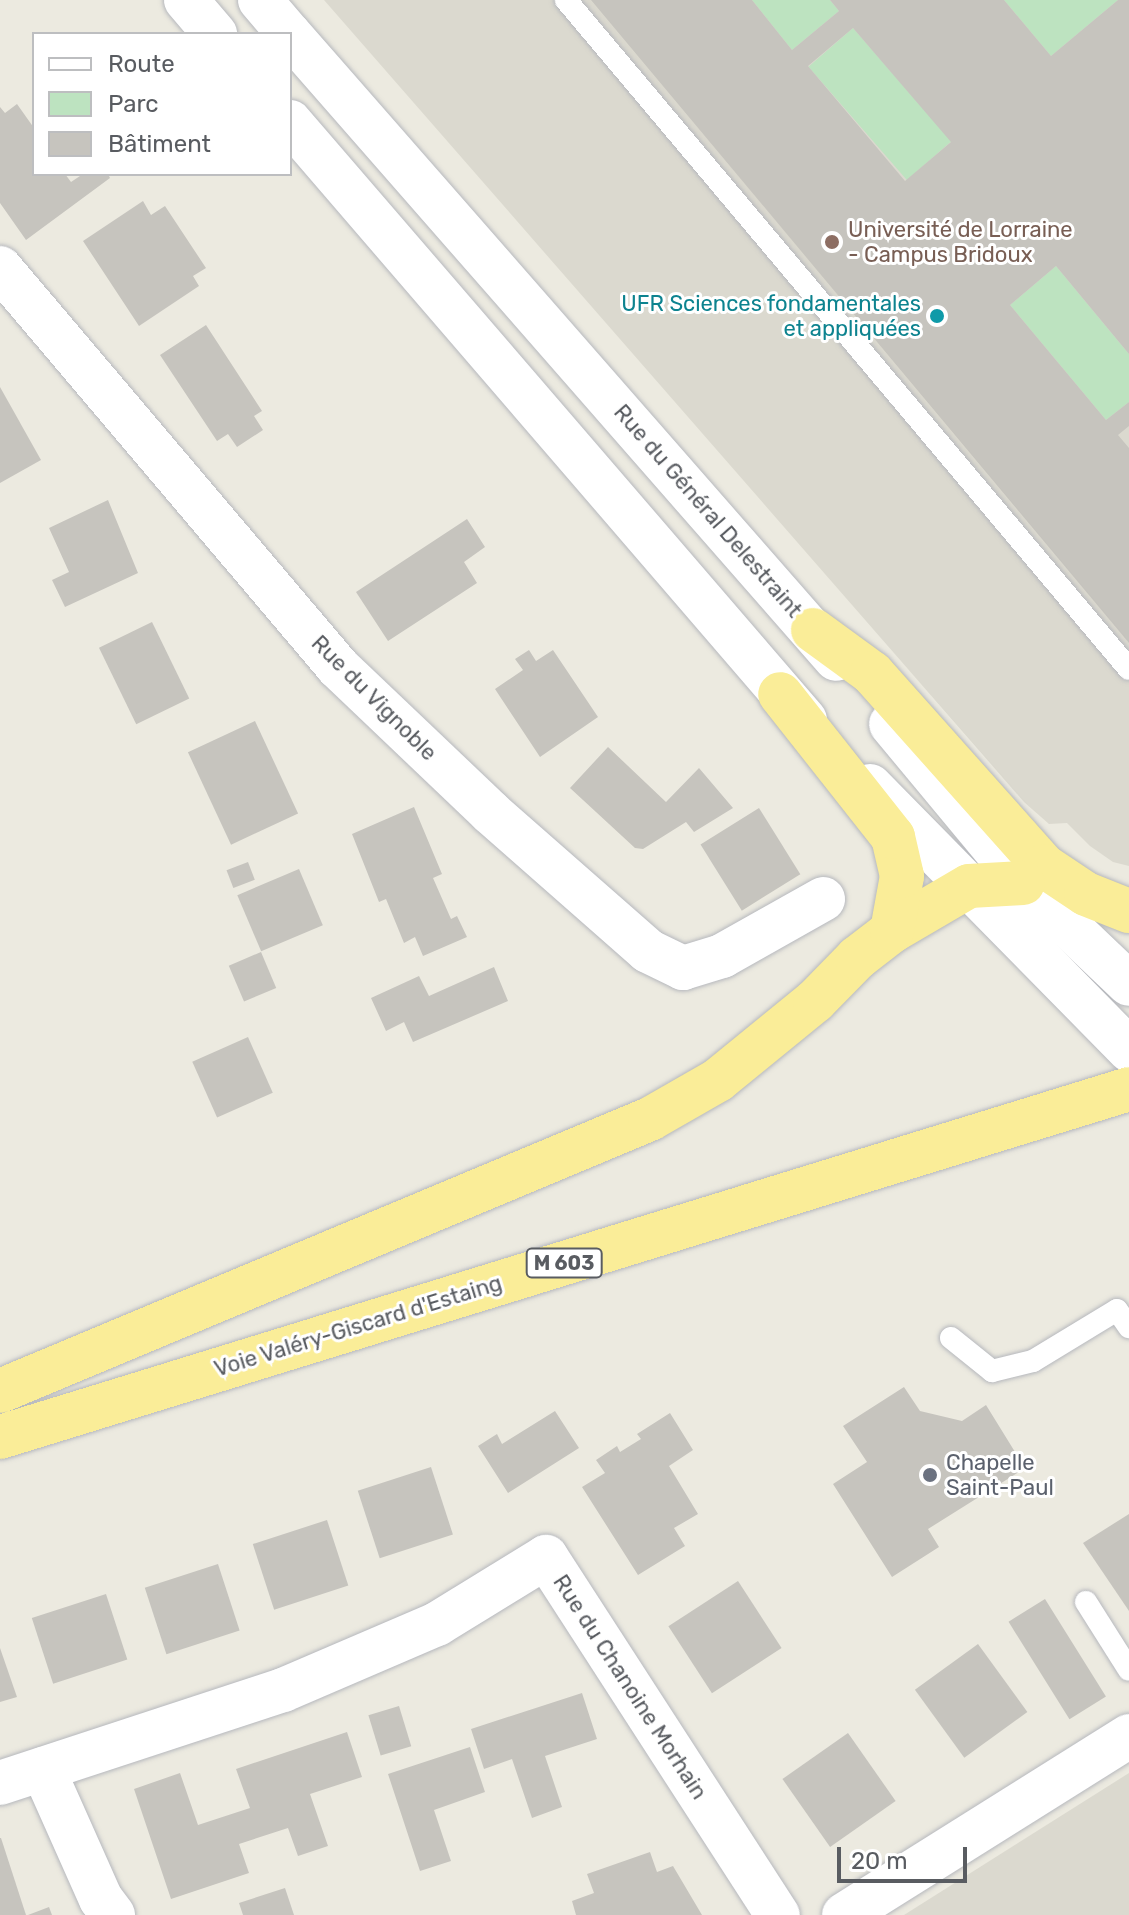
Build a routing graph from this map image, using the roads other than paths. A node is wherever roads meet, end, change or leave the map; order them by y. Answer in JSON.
{"nodes":[{"id":1,"x":186,"y":0,"type":"edge"},
{"id":2,"x":260,"y":0,"type":"edge"},
{"id":3,"x":566,"y":0,"type":"edge"},
{"id":4,"x":213,"y":32,"type":"edge"},
{"id":5,"x":288,"y":32,"type":"edge"},
{"id":6,"x":292,"y":36,"type":"edge"},
{"id":7,"x":292,"y":124,"type":"edge"},
{"id":8,"x":0,"y":268,"type":"edge"},
{"id":9,"x":813,"y":630,"type":"junction"},
{"id":10,"x":1129,"y":669,"type":"edge"},
{"id":11,"x":780,"y":694,"type":"junction"},
{"id":12,"x":1023,"y":883,"type":"junction"},
{"id":13,"x":969,"y":886,"type":"junction"},
{"id":14,"x":823,"y":899,"type":"dead end"},
{"id":15,"x":1129,"y":911,"type":"edge"},
{"id":16,"x":892,"y":931,"type":"junction"},
{"id":17,"x":1129,"y":984,"type":"edge"},
{"id":18,"x":1128,"y":1062,"type":"edge"},
{"id":19,"x":1129,"y":1327,"type":"edge"},
{"id":20,"x":951,"y":1338,"type":"dead end"},
{"id":21,"x":0,"y":1391,"type":"edge"},
{"id":22,"x":0,"y":1437,"type":"edge"},
{"id":23,"x":1086,"y":1602,"type":"dead end"},
{"id":24,"x":1129,"y":1670,"type":"edge"},
{"id":25,"x":1129,"y":1736,"type":"edge"},
{"id":26,"x":43,"y":1769,"type":"junction"},
{"id":27,"x":0,"y":1783,"type":"edge"},
{"id":28,"x":113,"y":1915,"type":"edge"},
{"id":29,"x":778,"y":1915,"type":"edge"},
{"id":30,"x":844,"y":1915,"type":"edge"}],
"edges":[{"from":1,"to":4,"type":"street"},
{"from":2,"to":5,"type":"street","name":"Rue du Général Delestraint"},
{"from":3,"to":10,"type":"lane"},
{"from":6,"to":9,"type":"street","name":"Rue du Général Delestraint"},
{"from":7,"to":11,"type":"street"},
{"from":8,"to":14,"type":"street","name":"Rue du Vignoble"},
{"from":9,"to":12,"type":"street","name":"Rue du Général Delestraint"},
{"from":9,"to":15,"type":"highway"},
{"from":11,"to":13,"type":"street"},
{"from":11,"to":16,"type":"highway"},
{"from":12,"to":13,"type":"highway"},
{"from":12,"to":17,"type":"street","name":"Rue du Général Delestraint"},
{"from":13,"to":16,"type":"highway"},
{"from":13,"to":18,"type":"street"},
{"from":16,"to":21,"type":"highway"},
{"from":18,"to":22,"type":"highway","name":"Voie Valéry-Giscard d'Estaing","number":"M 603"},
{"from":19,"to":20,"type":"lane"},
{"from":23,"to":24,"type":"lane"},
{"from":25,"to":30,"type":"street"},
{"from":26,"to":27,"type":"street","name":"Rue du Chanoine Morhain"},
{"from":26,"to":28,"type":"street"},
{"from":26,"to":29,"type":"street","name":"Rue du Chanoine Morhain"}]}
